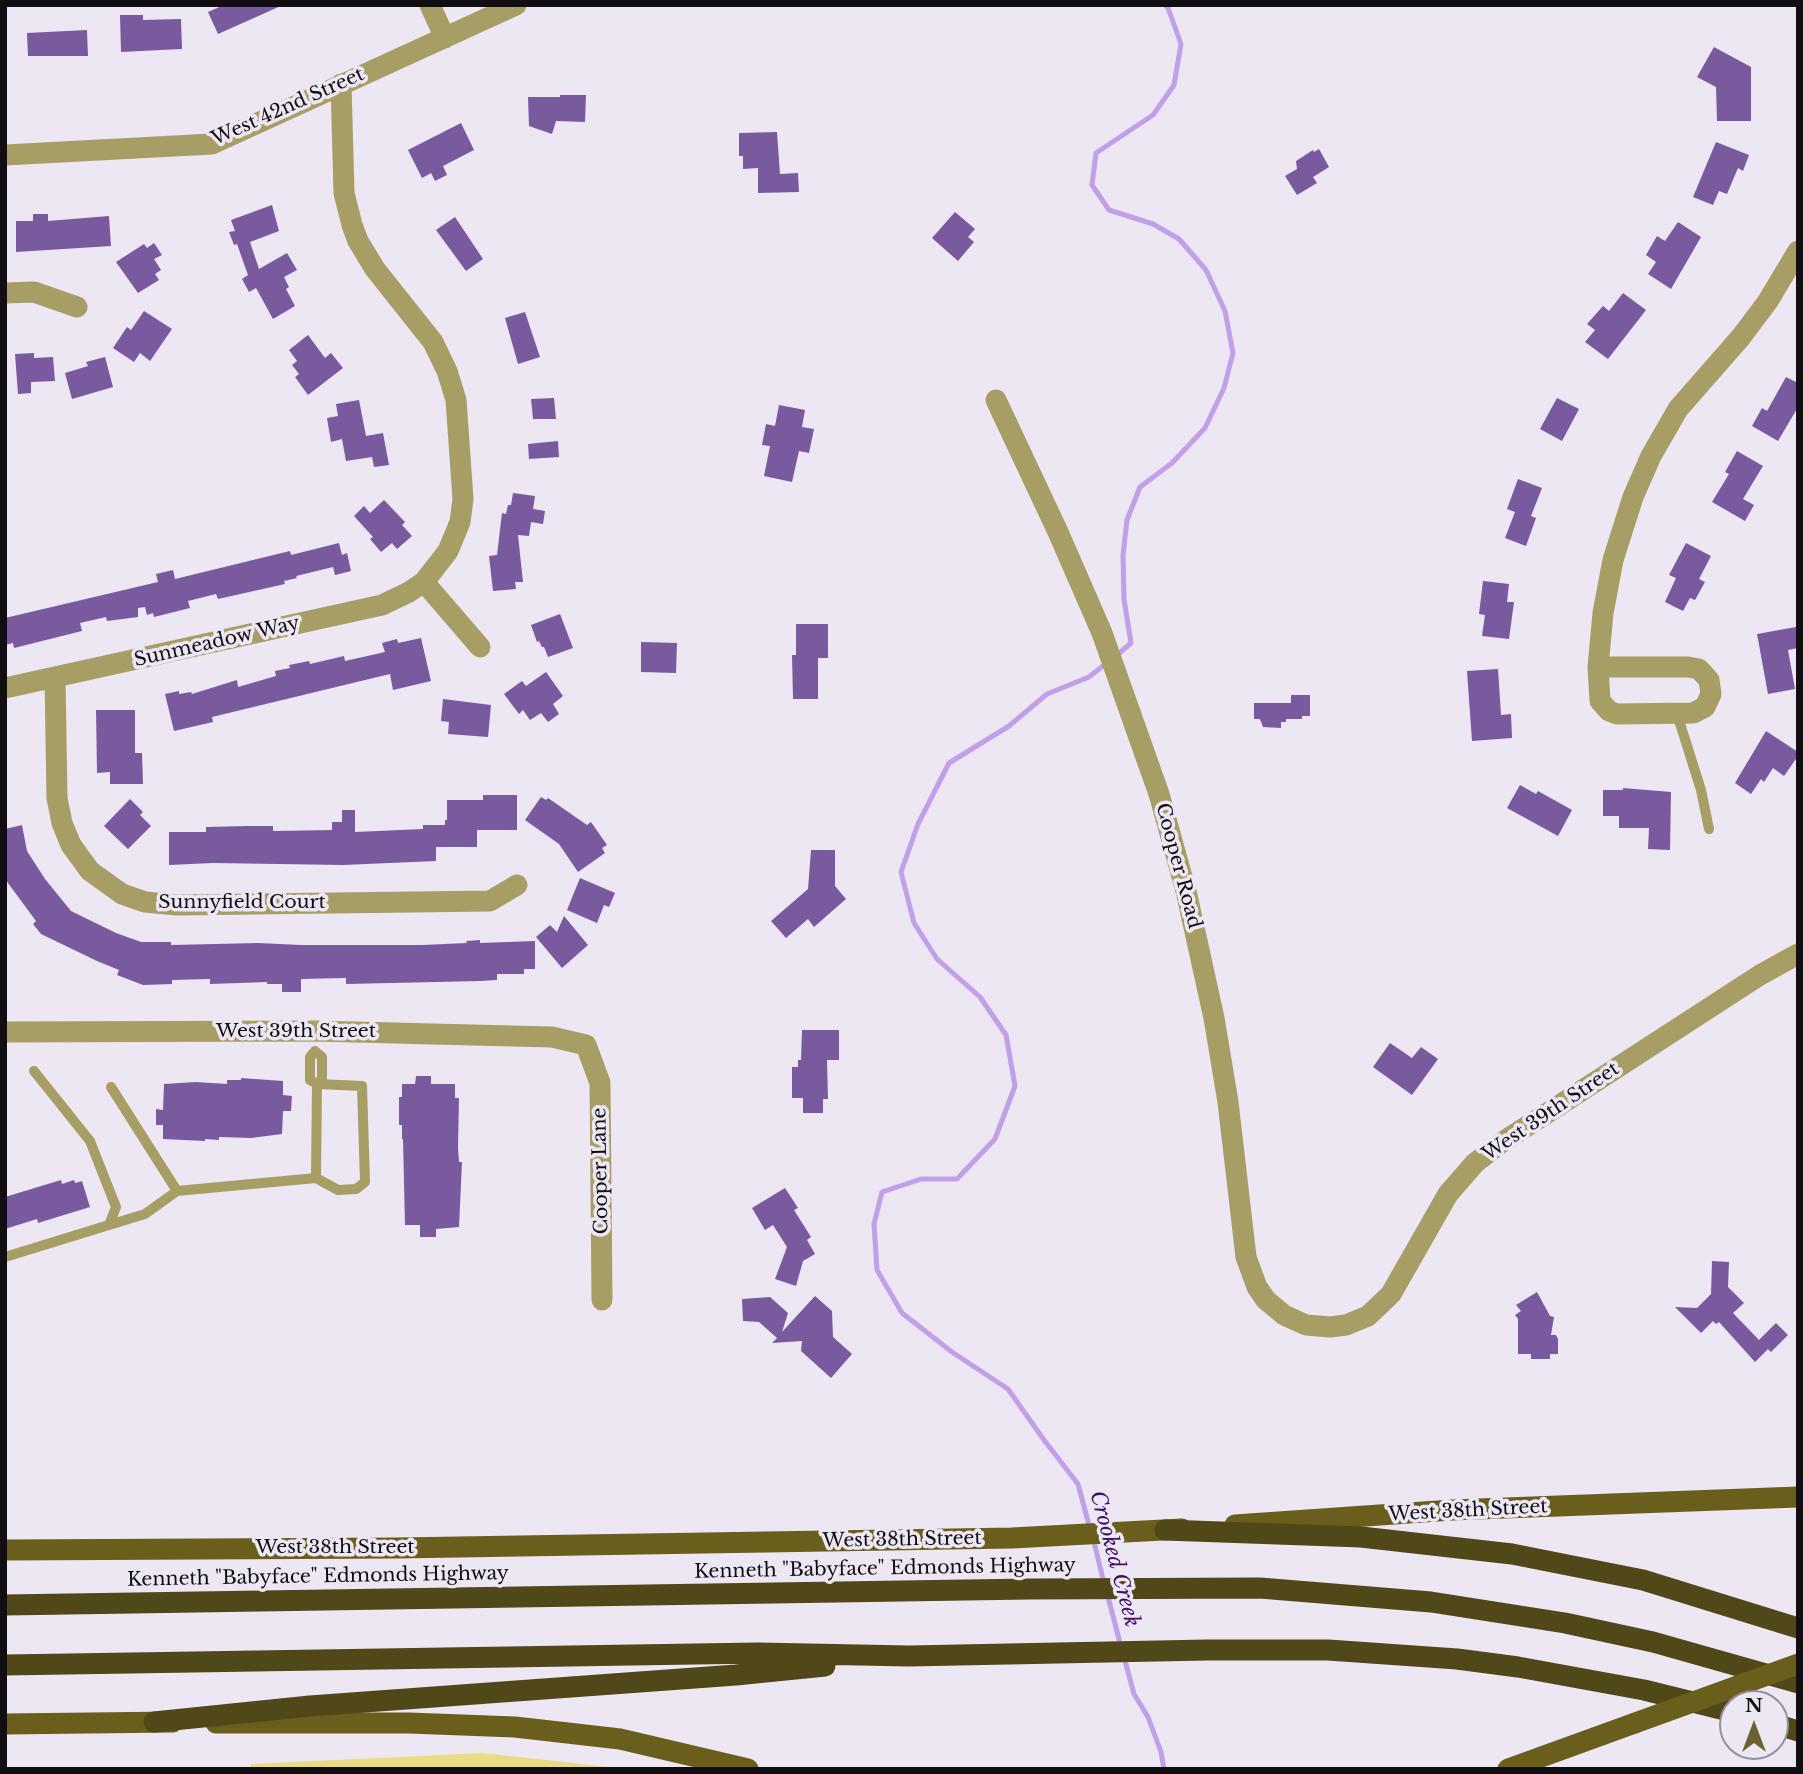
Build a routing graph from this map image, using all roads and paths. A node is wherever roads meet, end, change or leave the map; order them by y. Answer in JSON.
{"nodes":[{"id":1,"x":430,"y":5,"type":"edge"},
{"id":2,"x":516,"y":5,"type":"edge"},
{"id":3,"x":446,"y":38,"type":"junction"},
{"id":4,"x":341,"y":84,"type":"junction"},
{"id":5,"x":5,"y":155,"type":"edge"},
{"id":6,"x":1798,"y":251,"type":"edge"},
{"id":7,"x":5,"y":293,"type":"edge"},
{"id":8,"x":77,"y":307,"type":"dead end"},
{"id":9,"x":996,"y":400,"type":"dead end"},
{"id":10,"x":424,"y":582,"type":"junction"},
{"id":11,"x":480,"y":647,"type":"dead end"},
{"id":12,"x":1598,"y":667,"type":"junction"},
{"id":13,"x":55,"y":677,"type":"junction"},
{"id":14,"x":5,"y":688,"type":"edge"},
{"id":15,"x":1677,"y":714,"type":"junction"},
{"id":16,"x":1709,"y":828,"type":"dead end"},
{"id":17,"x":517,"y":885,"type":"dead end"},
{"id":18,"x":1798,"y":954,"type":"edge"},
{"id":19,"x":5,"y":1032,"type":"edge"},
{"id":20,"x":315,"y":1041,"type":"junction"},
{"id":21,"x":586,"y":1045,"type":"joint"},
{"id":22,"x":34,"y":1071,"type":"dead end"},
{"id":23,"x":317,"y":1084,"type":"junction"},
{"id":24,"x":111,"y":1087,"type":"dead end"},
{"id":25,"x":316,"y":1178,"type":"junction"},
{"id":26,"x":177,"y":1191,"type":"junction"},
{"id":27,"x":108,"y":1225,"type":"junction"},
{"id":28,"x":5,"y":1257,"type":"edge"},
{"id":29,"x":602,"y":1300,"type":"dead end"},
{"id":30,"x":1314,"y":1326,"type":"joint"},
{"id":31,"x":1798,"y":1497,"type":"edge"},
{"id":32,"x":1165,"y":1530,"type":"junction"},
{"id":33,"x":5,"y":1550,"type":"edge"},
{"id":34,"x":5,"y":1605,"type":"edge"},
{"id":35,"x":1798,"y":1628,"type":"edge"},
{"id":36,"x":909,"y":1656,"type":"junction"},
{"id":37,"x":1798,"y":1664,"type":"edge"},
{"id":38,"x":5,"y":1665,"type":"edge"},
{"id":39,"x":1798,"y":1683,"type":"edge"},
{"id":40,"x":1719,"y":1709,"type":"edge"},
{"id":41,"x":155,"y":1722,"type":"junction"},
{"id":42,"x":5,"y":1724,"type":"edge"},
{"id":43,"x":748,"y":1769,"type":"edge"},
{"id":44,"x":1508,"y":1769,"type":"edge"}],
"edges":[{"from":1,"to":3,"type":"street"},
{"from":2,"to":3,"type":"street","name":"West 42nd Street"},
{"from":3,"to":4,"type":"street","name":"West 42nd Street"},
{"from":4,"to":5,"type":"street","name":"West 42nd Street"},
{"from":4,"to":10,"type":"street"},
{"from":6,"to":12,"type":"street"},
{"from":7,"to":8,"type":"street"},
{"from":9,"to":30,"type":"street","name":"Cooper Road"},
{"from":10,"to":11,"type":"street"},
{"from":10,"to":13,"type":"street","name":"Sunmeadow Way"},
{"from":12,"to":15,"type":"street"},
{"from":12,"to":15,"type":"street"},
{"from":13,"to":14,"type":"street","name":"Sunmeadow Way"},
{"from":13,"to":17,"type":"street","name":"Sunnyfield Court"},
{"from":15,"to":16,"type":"lane"},
{"from":18,"to":30,"type":"street","name":"West 39th Street"},
{"from":19,"to":20,"type":"street","name":"West 39th Street"},
{"from":20,"to":21,"type":"street","name":"West 39th Street"},
{"from":20,"to":23,"type":"lane"},
{"from":21,"to":29,"type":"street","name":"Cooper Lane"},
{"from":22,"to":27,"type":"lane"},
{"from":23,"to":25,"type":"lane"},
{"from":23,"to":25,"type":"lane"},
{"from":24,"to":26,"type":"lane"},
{"from":25,"to":26,"type":"lane"},
{"from":26,"to":27,"type":"lane"},
{"from":27,"to":28,"type":"lane"},
{"from":31,"to":32,"type":"main road","name":"West 38th Street"},
{"from":32,"to":33,"type":"main road","name":"West 38th Street"},
{"from":32,"to":35,"type":"highway"},
{"from":34,"to":39,"type":"highway","name":"Kenneth \"Babyface\" Edmonds Highway"},
{"from":36,"to":38,"type":"highway"},
{"from":36,"to":40,"type":"highway"},
{"from":36,"to":41,"type":"highway"},
{"from":37,"to":44,"type":"main road","bridge":true},
{"from":41,"to":42,"type":"main road"},
{"from":41,"to":43,"type":"main road"}]}
